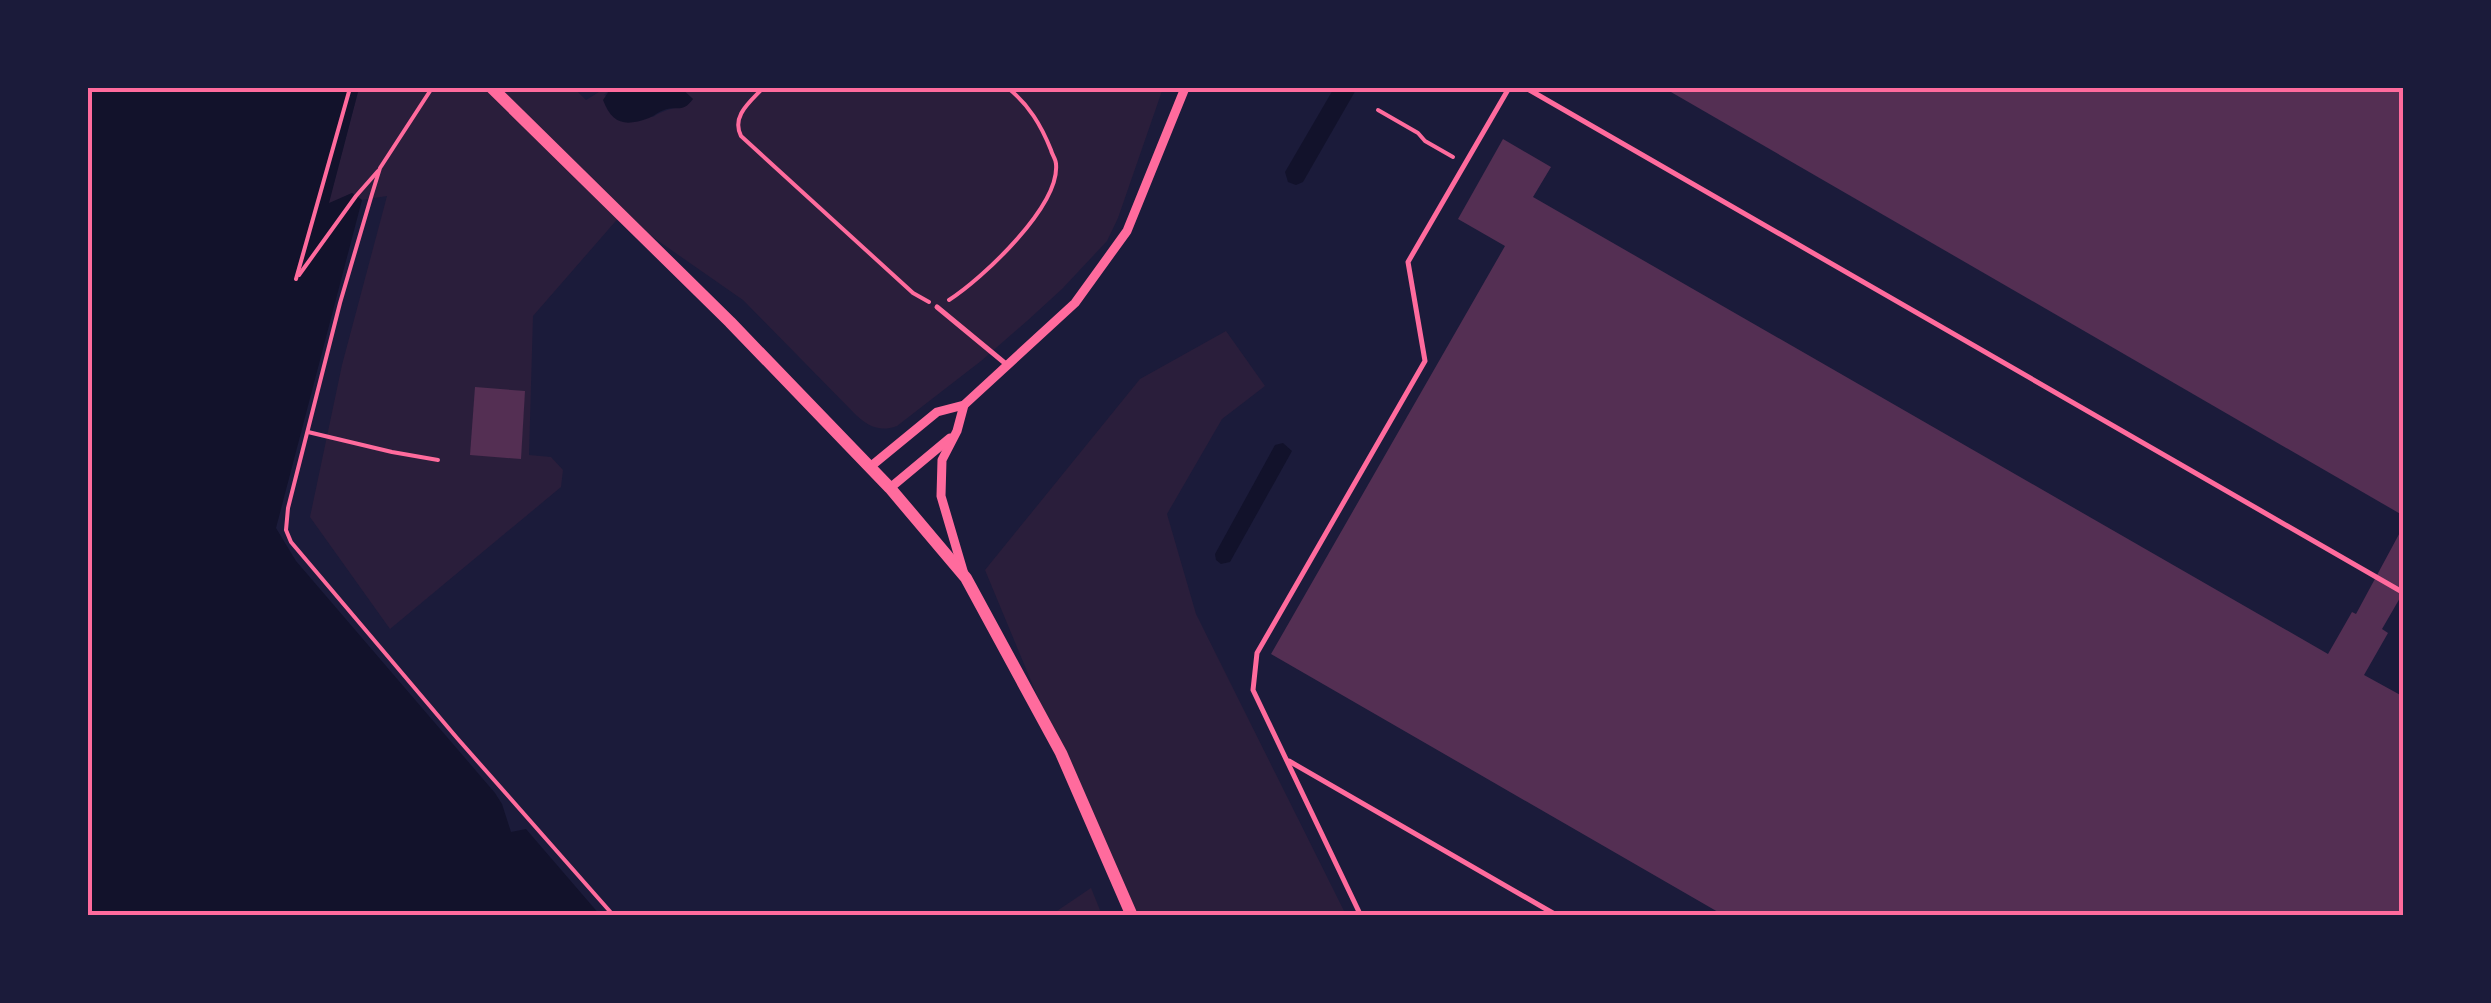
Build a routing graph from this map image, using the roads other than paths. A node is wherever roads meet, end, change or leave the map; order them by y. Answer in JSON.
{"nodes":[{"id":1,"x":492,"y":88,"type":"edge"},
{"id":2,"x":1185,"y":88,"type":"edge"},
{"id":3,"x":1509,"y":88,"type":"edge"},
{"id":4,"x":1526,"y":88,"type":"edge"},
{"id":5,"x":937,"y":307,"type":"road end"},
{"id":6,"x":1008,"y":366,"type":"junction"},
{"id":7,"x":964,"y":405,"type":"junction"},
{"id":8,"x":953,"y":435,"type":"junction"},
{"id":9,"x":870,"y":467,"type":"junction"},
{"id":10,"x":890,"y":488,"type":"junction"},
{"id":11,"x":966,"y":578,"type":"junction"},
{"id":12,"x":2404,"y":593,"type":"edge"},
{"id":13,"x":1286,"y":759,"type":"junction"},
{"id":14,"x":1132,"y":916,"type":"edge"},
{"id":15,"x":1361,"y":916,"type":"edge"},
{"id":16,"x":1558,"y":916,"type":"edge"}],
"edges":[{"from":1,"to":9,"type":"main road"},
{"from":2,"to":6,"type":"street"},
{"from":3,"to":13,"type":"lane"},
{"from":4,"to":12,"type":"lane"},
{"from":5,"to":6,"type":"lane"},
{"from":6,"to":7,"type":"street"},
{"from":7,"to":8,"type":"street"},
{"from":7,"to":9,"type":"street"},
{"from":8,"to":10,"type":"street"},
{"from":8,"to":11,"type":"street"},
{"from":9,"to":10,"type":"main road"},
{"from":10,"to":11,"type":"main road"},
{"from":11,"to":14,"type":"main road"},
{"from":13,"to":15,"type":"lane"},
{"from":13,"to":16,"type":"lane"}]}
